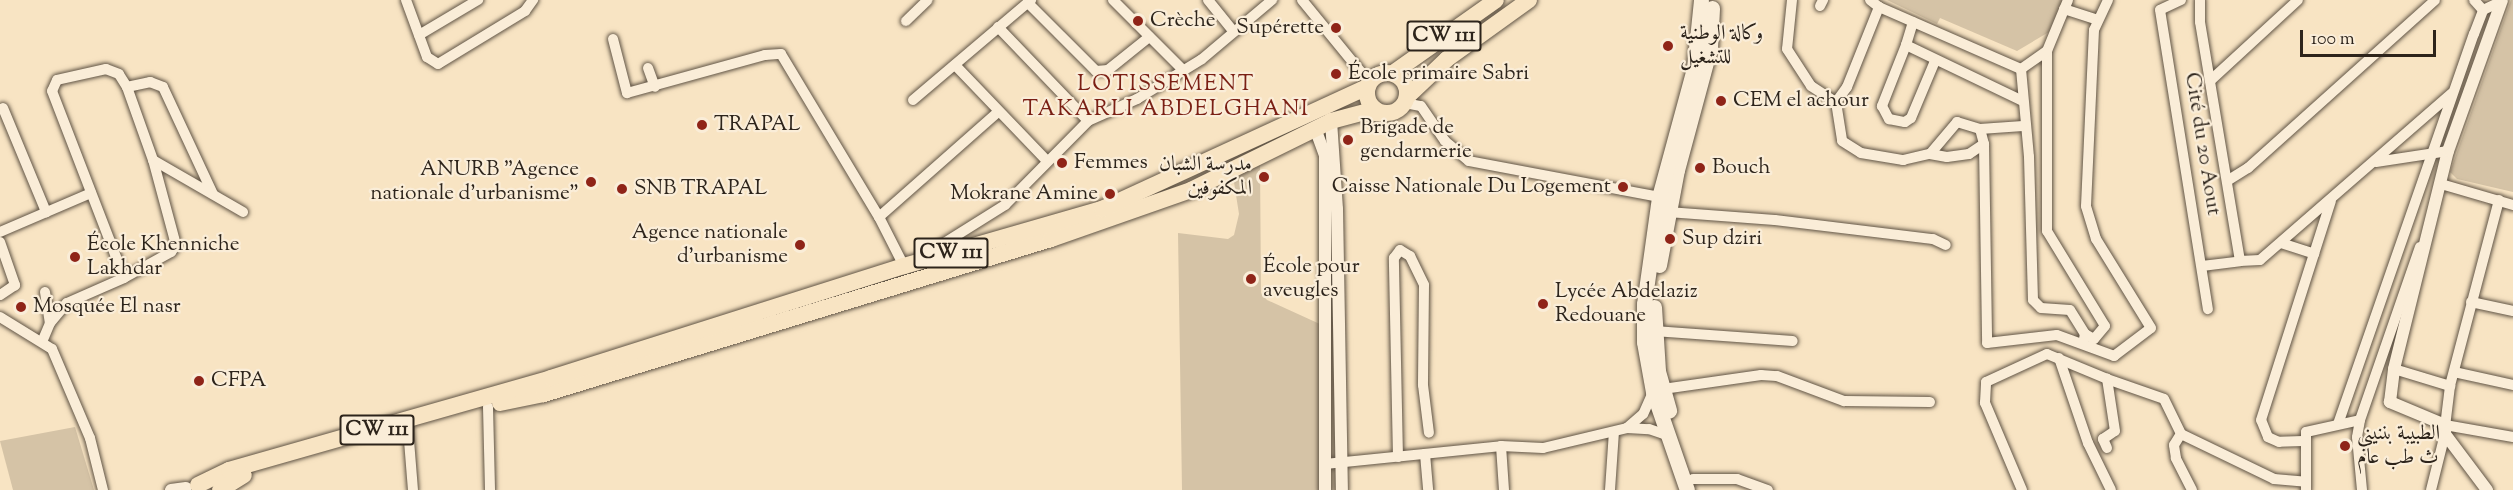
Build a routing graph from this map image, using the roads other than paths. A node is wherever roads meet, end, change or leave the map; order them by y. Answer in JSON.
{"nodes":[{"id":1,"x":478,"y":0,"type":"edge"},
{"id":2,"x":532,"y":0,"type":"edge"},
{"id":3,"x":928,"y":0,"type":"edge"},
{"id":4,"x":1113,"y":0,"type":"edge"},
{"id":5,"x":1208,"y":0,"type":"edge"},
{"id":6,"x":1272,"y":0,"type":"edge"},
{"id":7,"x":1302,"y":0,"type":"edge"},
{"id":8,"x":1496,"y":0,"type":"edge"},
{"id":9,"x":1529,"y":0,"type":"edge"},
{"id":10,"x":1701,"y":0,"type":"edge"},
{"id":11,"x":1711,"y":0,"type":"edge"},
{"id":12,"x":1792,"y":0,"type":"edge"},
{"id":13,"x":2108,"y":0,"type":"edge"},
{"id":14,"x":2181,"y":0,"type":"edge"},
{"id":15,"x":2200,"y":0,"type":"edge"},
{"id":16,"x":2298,"y":0,"type":"edge"},
{"id":17,"x":2435,"y":0,"type":"edge"},
{"id":18,"x":2474,"y":0,"type":"edge"},
{"id":19,"x":2502,"y":0,"type":"edge"},
{"id":20,"x":409,"y":1,"type":"edge"},
{"id":21,"x":1029,"y":1,"type":"edge"},
{"id":22,"x":1874,"y":4,"type":"edge"},
{"id":23,"x":2066,"y":4,"type":"edge"},
{"id":24,"x":2483,"y":10,"type":"junction"},
{"id":25,"x":2097,"y":20,"type":"junction"},
{"id":26,"x":906,"y":21,"type":"dead end"},
{"id":27,"x":1913,"y":22,"type":"junction"},
{"id":28,"x":998,"y":27,"type":"junction"},
{"id":29,"x":1234,"y":32,"type":"junction"},
{"id":30,"x":419,"y":35,"type":"junction"},
{"id":31,"x":1149,"y":37,"type":"junction"},
{"id":32,"x":613,"y":39,"type":"dead end"},
{"id":33,"x":1906,"y":45,"type":"junction"},
{"id":34,"x":2047,"y":51,"type":"junction"},
{"id":35,"x":1935,"y":61,"type":"junction"},
{"id":36,"x":955,"y":65,"type":"junction"},
{"id":37,"x":648,"y":68,"type":"dead end"},
{"id":38,"x":2021,"y":69,"type":"junction"},
{"id":39,"x":1183,"y":70,"type":"junction"},
{"id":40,"x":1393,"y":73,"type":"junction"},
{"id":41,"x":2211,"y":80,"type":"junction"},
{"id":42,"x":1368,"y":84,"type":"junction"},
{"id":43,"x":127,"y":87,"type":"junction"},
{"id":44,"x":655,"y":87,"type":"junction"},
{"id":45,"x":2452,"y":93,"type":"junction"},
{"id":46,"x":913,"y":100,"type":"dead end"},
{"id":47,"x":1406,"y":100,"type":"junction"},
{"id":48,"x":2023,"y":101,"type":"junction"},
{"id":49,"x":1836,"y":102,"type":"junction"},
{"id":50,"x":3,"y":108,"type":"dead end"},
{"id":51,"x":998,"y":112,"type":"junction"},
{"id":52,"x":1383,"y":114,"type":"junction"},
{"id":53,"x":1088,"y":121,"type":"junction"},
{"id":54,"x":1323,"y":124,"type":"junction"},
{"id":55,"x":2024,"y":126,"type":"junction"},
{"id":56,"x":1980,"y":129,"type":"junction"},
{"id":57,"x":1984,"y":144,"type":"junction"},
{"id":58,"x":2448,"y":151,"type":"junction"},
{"id":59,"x":2431,"y":152,"type":"junction"},
{"id":60,"x":1930,"y":153,"type":"junction"},
{"id":61,"x":153,"y":160,"type":"junction"},
{"id":62,"x":1047,"y":161,"type":"junction"},
{"id":63,"x":2375,"y":162,"type":"junction"},
{"id":64,"x":2227,"y":181,"type":"junction"},
{"id":65,"x":2441,"y":184,"type":"junction"},
{"id":66,"x":91,"y":193,"type":"junction"},
{"id":67,"x":213,"y":194,"type":"junction"},
{"id":68,"x":1659,"y":197,"type":"junction"},
{"id":69,"x":2331,"y":200,"type":"junction"},
{"id":70,"x":2499,"y":200,"type":"junction"},
{"id":71,"x":2513,"y":205,"type":"edge"},
{"id":72,"x":46,"y":212,"type":"junction"},
{"id":73,"x":243,"y":212,"type":"dead end"},
{"id":74,"x":1668,"y":212,"type":"junction"},
{"id":75,"x":2435,"y":214,"type":"junction"},
{"id":76,"x":879,"y":217,"type":"junction"},
{"id":77,"x":0,"y":232,"type":"edge"},
{"id":78,"x":0,"y":242,"type":"edge"},
{"id":79,"x":2281,"y":243,"type":"junction"},
{"id":80,"x":1946,"y":245,"type":"dead end"},
{"id":81,"x":2314,"y":254,"type":"junction"},
{"id":82,"x":2240,"y":261,"type":"junction"},
{"id":83,"x":904,"y":266,"type":"junction"},
{"id":84,"x":2202,"y":266,"type":"junction"},
{"id":85,"x":124,"y":278,"type":"junction"},
{"id":86,"x":45,"y":292,"type":"dead end"},
{"id":87,"x":0,"y":295,"type":"edge"},
{"id":88,"x":2471,"y":302,"type":"junction"},
{"id":89,"x":2208,"y":309,"type":"dead end"},
{"id":90,"x":2513,"y":311,"type":"edge"},
{"id":91,"x":0,"y":317,"type":"edge"},
{"id":92,"x":50,"y":323,"type":"junction"},
{"id":93,"x":1654,"y":331,"type":"junction"},
{"id":94,"x":2084,"y":339,"type":"junction"},
{"id":95,"x":1792,"y":341,"type":"dead end"},
{"id":96,"x":42,"y":342,"type":"junction"},
{"id":97,"x":2059,"y":358,"type":"junction"},
{"id":98,"x":2394,"y":369,"type":"junction"},
{"id":99,"x":2454,"y":372,"type":"junction"},
{"id":100,"x":2107,"y":379,"type":"junction"},
{"id":101,"x":2450,"y":386,"type":"junction"},
{"id":102,"x":2513,"y":386,"type":"edge"},
{"id":103,"x":1658,"y":390,"type":"junction"},
{"id":104,"x":1930,"y":402,"type":"dead end"},
{"id":105,"x":488,"y":407,"type":"junction"},
{"id":106,"x":2360,"y":420,"type":"junction"},
{"id":107,"x":2338,"y":424,"type":"junction"},
{"id":108,"x":408,"y":428,"type":"junction"},
{"id":109,"x":1627,"y":428,"type":"junction"},
{"id":110,"x":2445,"y":430,"type":"junction"},
{"id":111,"x":1614,"y":432,"type":"junction"},
{"id":112,"x":1429,"y":433,"type":"dead end"},
{"id":113,"x":2181,"y":434,"type":"junction"},
{"id":114,"x":1669,"y":436,"type":"junction"},
{"id":115,"x":2513,"y":437,"type":"edge"},
{"id":116,"x":2303,"y":441,"type":"junction"},
{"id":117,"x":1501,"y":446,"type":"junction"},
{"id":118,"x":2107,"y":448,"type":"dead end"},
{"id":119,"x":1425,"y":454,"type":"junction"},
{"id":120,"x":1398,"y":457,"type":"junction"},
{"id":121,"x":1341,"y":462,"type":"junction"},
{"id":122,"x":1325,"y":464,"type":"junction"},
{"id":123,"x":1692,"y":486,"type":"edge"},
{"id":124,"x":2306,"y":486,"type":"edge"},
{"id":125,"x":189,"y":489,"type":"edge"},
{"id":126,"x":103,"y":490,"type":"edge"},
{"id":127,"x":220,"y":490,"type":"edge"},
{"id":128,"x":413,"y":490,"type":"edge"},
{"id":129,"x":490,"y":490,"type":"edge"},
{"id":130,"x":1325,"y":490,"type":"edge"},
{"id":131,"x":1342,"y":490,"type":"edge"},
{"id":132,"x":1428,"y":490,"type":"edge"},
{"id":133,"x":1504,"y":490,"type":"edge"},
{"id":134,"x":1610,"y":490,"type":"edge"},
{"id":135,"x":1768,"y":490,"type":"edge"},
{"id":136,"x":2022,"y":490,"type":"edge"},
{"id":137,"x":2111,"y":490,"type":"edge"},
{"id":138,"x":2192,"y":490,"type":"edge"},
{"id":139,"x":2362,"y":490,"type":"edge"},
{"id":140,"x":2431,"y":490,"type":"edge"},
{"id":141,"x":2487,"y":490,"type":"edge"}],
"edges":[{"from":1,"to":30,"type":"street"},
{"from":2,"to":30,"type":"street"},
{"from":3,"to":26,"type":"street"},
{"from":4,"to":31,"type":"street"},
{"from":5,"to":29,"type":"street"},
{"from":6,"to":29,"type":"street"},
{"from":7,"to":42,"type":"street"},
{"from":8,"to":40,"type":"main road","number":"CW 111"},
{"from":9,"to":47,"type":"main road"},
{"from":10,"to":68,"type":"main road"},
{"from":11,"to":74,"type":"main road"},
{"from":12,"to":49,"type":"street"},
{"from":13,"to":25,"type":"street"},
{"from":14,"to":84,"type":"street","name":"Cité du 20 Aout"},
{"from":15,"to":41,"type":"street","name":"Cité du 20 Aout"},
{"from":16,"to":41,"type":"street"},
{"from":17,"to":64,"type":"street","name":"Cité du 20 Aout"},
{"from":18,"to":24,"type":"street"},
{"from":19,"to":24,"type":"street"},
{"from":19,"to":58,"type":"street"},
{"from":20,"to":30,"type":"street"},
{"from":21,"to":28,"type":"street"},
{"from":21,"to":31,"type":"street"},
{"from":22,"to":27,"type":"street"},
{"from":22,"to":49,"type":"street"},
{"from":23,"to":25,"type":"street"},
{"from":23,"to":34,"type":"street"},
{"from":24,"to":45,"type":"street"},
{"from":25,"to":94,"type":"street"},
{"from":27,"to":33,"type":"street"},
{"from":27,"to":38,"type":"street"},
{"from":28,"to":36,"type":"street"},
{"from":28,"to":53,"type":"street"},
{"from":29,"to":39,"type":"street"},
{"from":31,"to":39,"type":"street"},
{"from":32,"to":44,"type":"street"},
{"from":33,"to":35,"type":"street"},
{"from":33,"to":35,"type":"street"},
{"from":34,"to":38,"type":"street"},
{"from":34,"to":94,"type":"street"},
{"from":35,"to":48,"type":"street"},
{"from":36,"to":46,"type":"street"},
{"from":36,"to":51,"type":"street"},
{"from":37,"to":44,"type":"street"},
{"from":38,"to":48,"type":"street"},
{"from":39,"to":53,"type":"street"},
{"from":40,"to":42,"type":"main road"},
{"from":40,"to":47,"type":"main road"},
{"from":41,"to":64,"type":"street","name":"Cité du 20 Aout"},
{"from":42,"to":52,"type":"main road"},
{"from":42,"to":83,"type":"main road","number":"CW 111"},
{"from":43,"to":61,"type":"street"},
{"from":43,"to":66,"type":"street"},
{"from":43,"to":67,"type":"street"},
{"from":44,"to":76,"type":"street"},
{"from":45,"to":59,"type":"street"},
{"from":45,"to":63,"type":"street"},
{"from":47,"to":52,"type":"main road"},
{"from":47,"to":68,"type":"street"},
{"from":48,"to":55,"type":"street"},
{"from":49,"to":60,"type":"street"},
{"from":50,"to":72,"type":"street"},
{"from":51,"to":62,"type":"street"},
{"from":51,"to":76,"type":"street"},
{"from":52,"to":54,"type":"main road"},
{"from":53,"to":62,"type":"street"},
{"from":54,"to":105,"type":"main road"},
{"from":54,"to":121,"type":"street"},
{"from":54,"to":122,"type":"street"},
{"from":55,"to":56,"type":"street"},
{"from":55,"to":94,"type":"street"},
{"from":56,"to":57,"type":"street"},
{"from":56,"to":60,"type":"street"},
{"from":57,"to":60,"type":"street"},
{"from":57,"to":94,"type":"street"},
{"from":58,"to":59,"type":"street"},
{"from":58,"to":65,"type":"street"},
{"from":59,"to":63,"type":"street"},
{"from":59,"to":107,"type":"street"},
{"from":61,"to":67,"type":"street"},
{"from":61,"to":85,"type":"street"},
{"from":62,"to":83,"type":"street"},
{"from":63,"to":69,"type":"street"},
{"from":64,"to":82,"type":"street","name":"Cité du 20 Aout"},
{"from":65,"to":70,"type":"street"},
{"from":65,"to":75,"type":"street"},
{"from":66,"to":72,"type":"street"},
{"from":66,"to":85,"type":"street"},
{"from":67,"to":73,"type":"street"},
{"from":68,"to":103,"type":"main road"},
{"from":69,"to":79,"type":"street"},
{"from":69,"to":81,"type":"street"},
{"from":70,"to":71,"type":"street"},
{"from":70,"to":88,"type":"street"},
{"from":72,"to":77,"type":"street"},
{"from":74,"to":80,"type":"street"},
{"from":74,"to":93,"type":"main road"},
{"from":75,"to":98,"type":"street"},
{"from":75,"to":106,"type":"street"},
{"from":76,"to":83,"type":"street"},
{"from":78,"to":87,"type":"street"},
{"from":79,"to":81,"type":"street"},
{"from":79,"to":82,"type":"street"},
{"from":81,"to":116,"type":"street"},
{"from":82,"to":84,"type":"street"},
{"from":83,"to":125,"type":"main road","number":"CW 111"},
{"from":84,"to":89,"type":"street","name":"Cité du 20 Aout"},
{"from":85,"to":92,"type":"street"},
{"from":86,"to":92,"type":"street"},
{"from":88,"to":90,"type":"street"},
{"from":88,"to":99,"type":"street"},
{"from":91,"to":96,"type":"street"},
{"from":92,"to":96,"type":"street"},
{"from":93,"to":95,"type":"street"},
{"from":93,"to":103,"type":"main road"},
{"from":96,"to":126,"type":"street"},
{"from":97,"to":100,"type":"street"},
{"from":97,"to":136,"type":"street"},
{"from":97,"to":137,"type":"street"},
{"from":98,"to":101,"type":"street"},
{"from":98,"to":110,"type":"street"},
{"from":99,"to":101,"type":"street"},
{"from":99,"to":102,"type":"street"},
{"from":100,"to":113,"type":"street"},
{"from":100,"to":118,"type":"street"},
{"from":101,"to":110,"type":"street"},
{"from":103,"to":104,"type":"street"},
{"from":103,"to":109,"type":"street"},
{"from":103,"to":114,"type":"main road"},
{"from":103,"to":123,"type":"main road"},
{"from":105,"to":108,"type":"main road"},
{"from":105,"to":129,"type":"street"},
{"from":106,"to":107,"type":"street"},
{"from":106,"to":139,"type":"street"},
{"from":107,"to":116,"type":"street"},
{"from":108,"to":127,"type":"main road"},
{"from":108,"to":128,"type":"street"},
{"from":109,"to":111,"type":"street"},
{"from":109,"to":114,"type":"street"},
{"from":110,"to":115,"type":"street"},
{"from":110,"to":140,"type":"street"},
{"from":110,"to":141,"type":"street"},
{"from":111,"to":117,"type":"street"},
{"from":111,"to":134,"type":"street"},
{"from":112,"to":120,"type":"street"},
{"from":113,"to":124,"type":"street"},
{"from":113,"to":138,"type":"street"},
{"from":114,"to":123,"type":"main road"},
{"from":116,"to":124,"type":"street"},
{"from":117,"to":119,"type":"street"},
{"from":117,"to":133,"type":"street"},
{"from":119,"to":120,"type":"street"},
{"from":119,"to":132,"type":"street"},
{"from":120,"to":121,"type":"street"},
{"from":121,"to":122,"type":"street"},
{"from":121,"to":131,"type":"street"},
{"from":122,"to":130,"type":"street"},
{"from":123,"to":135,"type":"street"}]}
